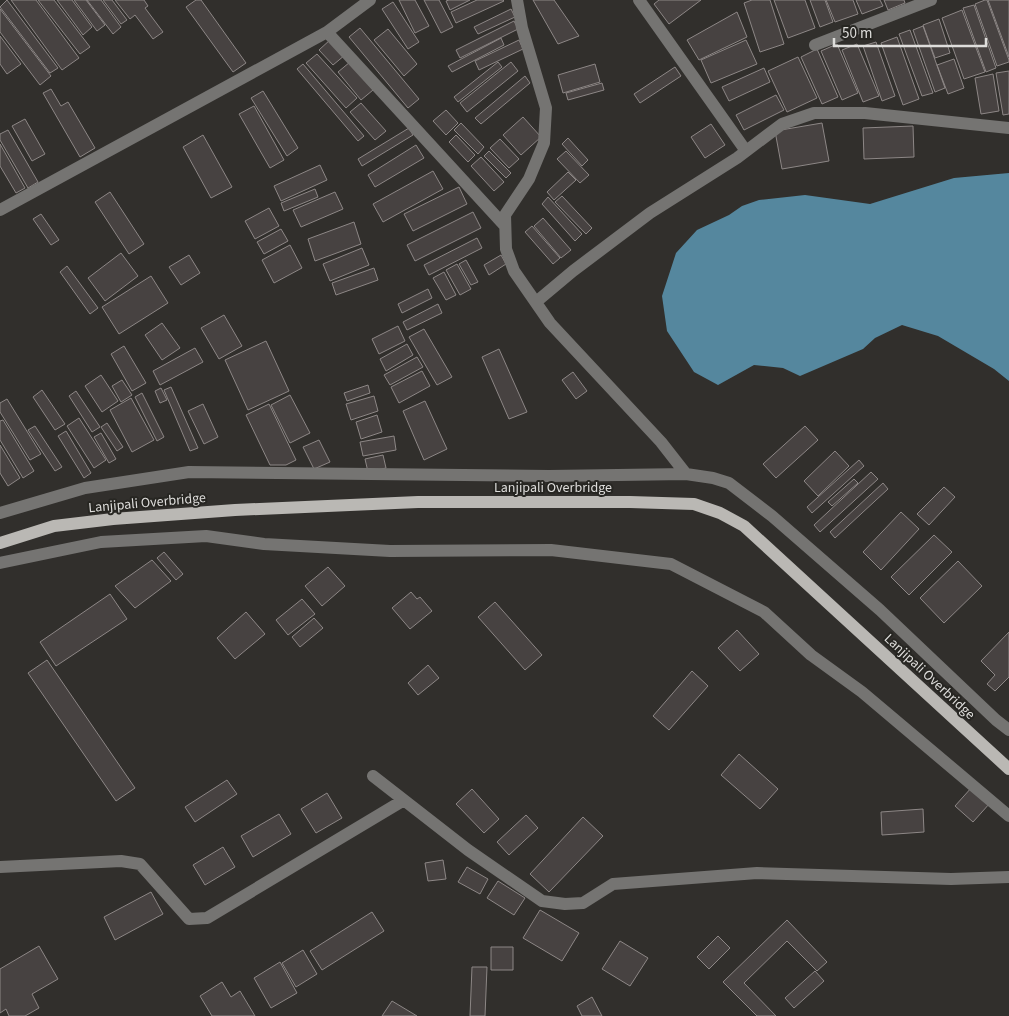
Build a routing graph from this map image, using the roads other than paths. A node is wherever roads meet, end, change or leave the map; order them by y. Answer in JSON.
{"nodes":[{"id":1,"x":370,"y":0,"type":"edge"},
{"id":2,"x":517,"y":0,"type":"edge"},
{"id":3,"x":639,"y":0,"type":"edge"},
{"id":4,"x":931,"y":0,"type":"edge"},
{"id":5,"x":327,"y":32,"type":"junction"},
{"id":6,"x":815,"y":45,"type":"dead end"},
{"id":7,"x":1009,"y":128,"type":"edge"},
{"id":8,"x":746,"y":151,"type":"junction"},
{"id":9,"x":0,"y":210,"type":"edge"},
{"id":10,"x":505,"y":226,"type":"junction"},
{"id":11,"x":536,"y":302,"type":"junction"},
{"id":12,"x":686,"y":474,"type":"junction"},
{"id":13,"x":0,"y":513,"type":"edge"},
{"id":14,"x":0,"y":543,"type":"edge"},
{"id":15,"x":0,"y":563,"type":"edge"},
{"id":16,"x":1009,"y":730,"type":"edge"},
{"id":17,"x":1009,"y":769,"type":"edge"},
{"id":18,"x":373,"y":776,"type":"dead end"},
{"id":19,"x":404,"y":800,"type":"junction"},
{"id":20,"x":1009,"y":816,"type":"edge"},
{"id":21,"x":0,"y":867,"type":"edge"},
{"id":22,"x":1009,"y":877,"type":"edge"}],
"edges":[{"from":1,"to":5,"type":"street"},
{"from":2,"to":10,"type":"street"},
{"from":3,"to":8,"type":"street"},
{"from":4,"to":6,"type":"street"},
{"from":5,"to":9,"type":"street"},
{"from":5,"to":10,"type":"street"},
{"from":7,"to":8,"type":"street"},
{"from":8,"to":11,"type":"street"},
{"from":10,"to":11,"type":"street"},
{"from":11,"to":12,"type":"street"},
{"from":12,"to":13,"type":"street"},
{"from":12,"to":16,"type":"street"},
{"from":14,"to":17,"type":"main road","name":"Lanjipali Overbridge"},
{"from":15,"to":20,"type":"street"},
{"from":18,"to":19,"type":"street"},
{"from":19,"to":21,"type":"street"},
{"from":19,"to":22,"type":"street"}]}
